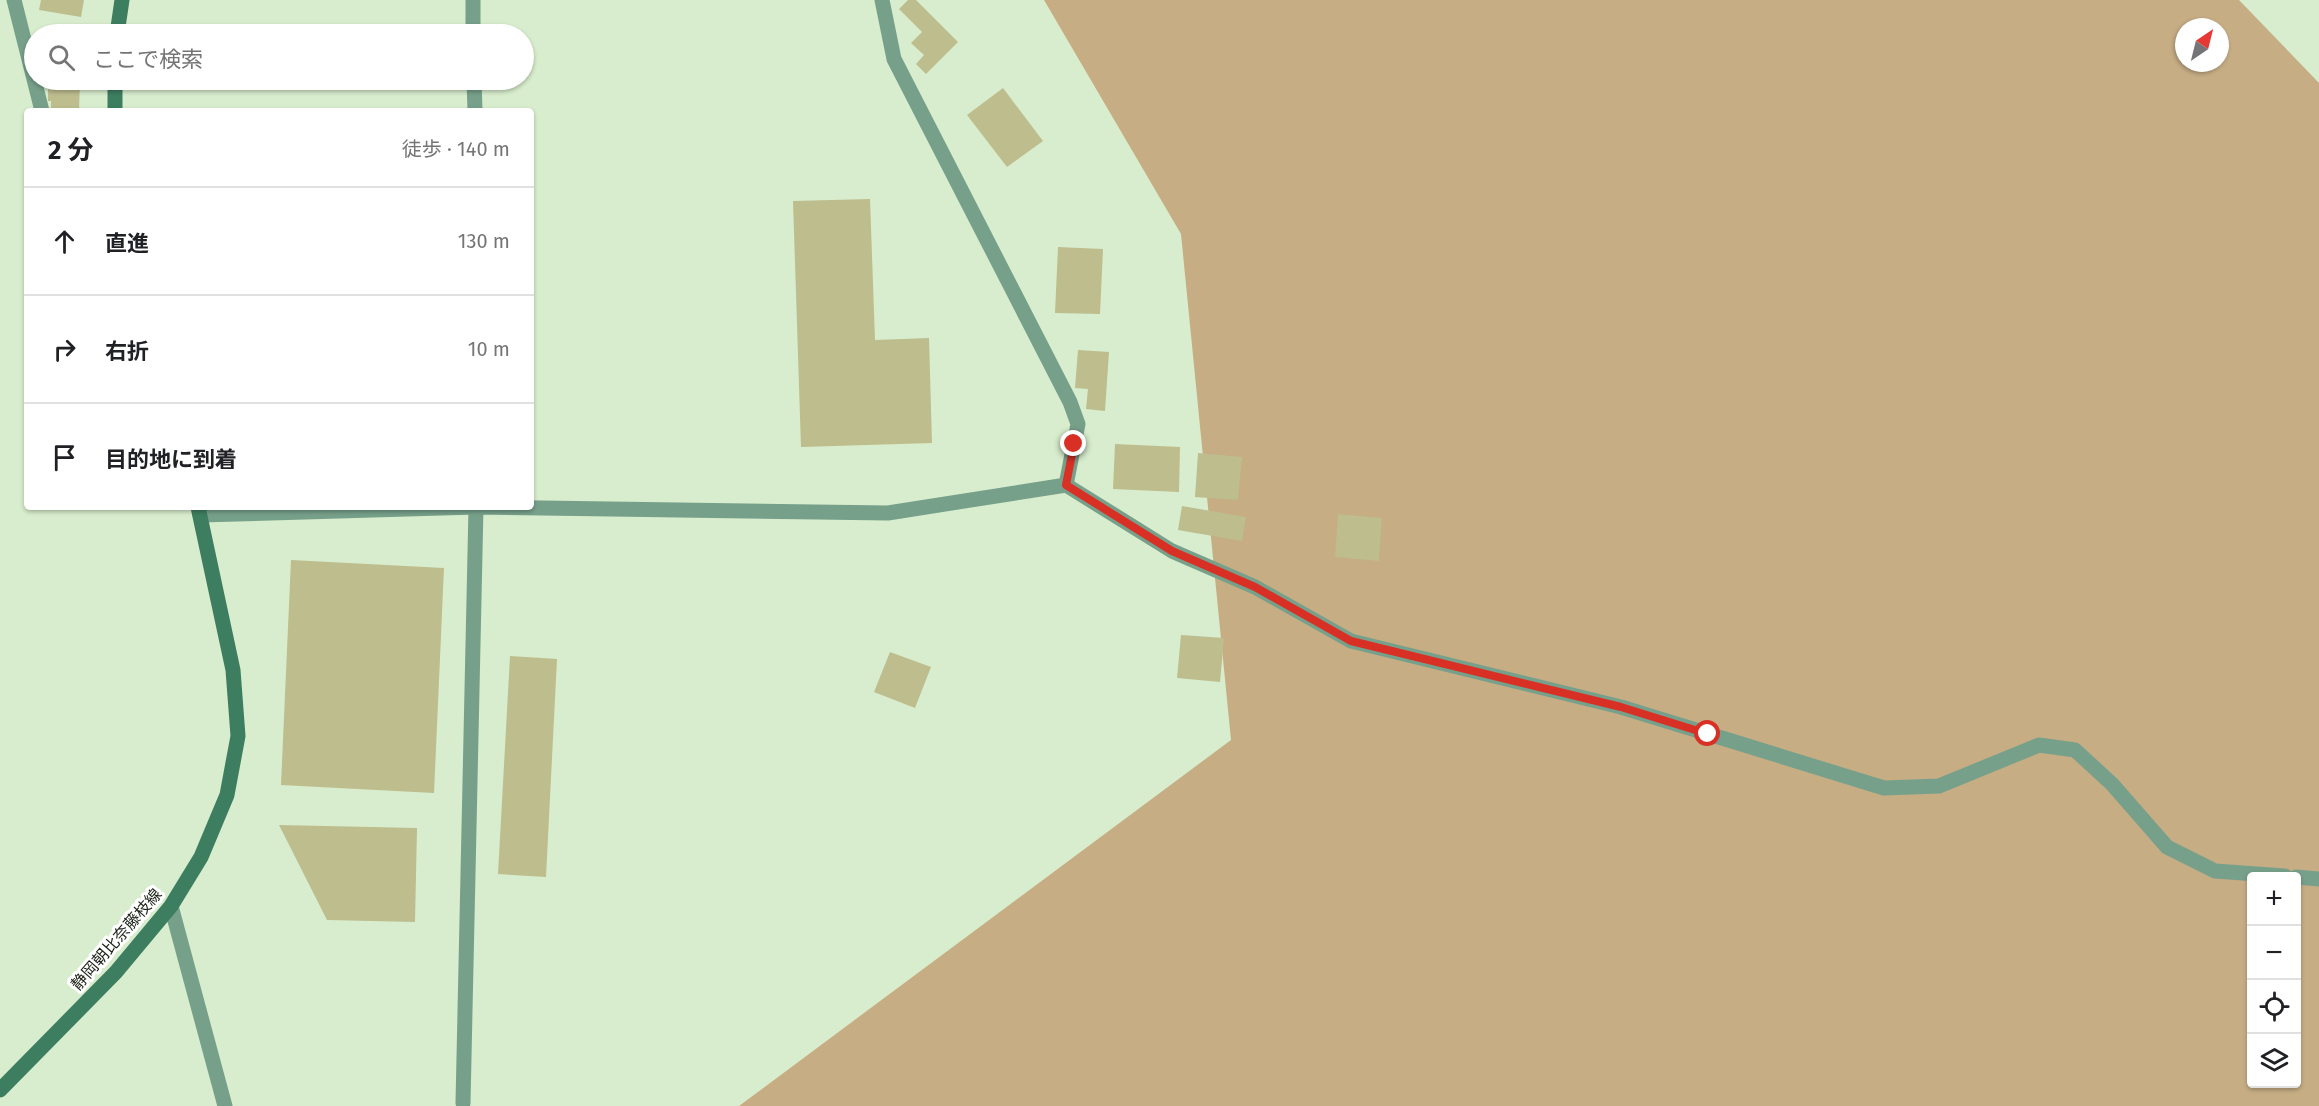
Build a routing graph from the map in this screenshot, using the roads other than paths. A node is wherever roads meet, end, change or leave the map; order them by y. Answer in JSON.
{"nodes":[{"id":1,"x":14,"y":0,"type":"edge"},
{"id":2,"x":122,"y":0,"type":"edge"},
{"id":3,"x":473,"y":0,"type":"edge"},
{"id":4,"x":882,"y":0,"type":"edge"},
{"id":5,"x":118,"y":24,"type":"edge"},
{"id":6,"x":473,"y":24,"type":"edge"},
{"id":7,"x":24,"y":40,"type":"edge"},
{"id":8,"x":37,"y":90,"type":"edge"},
{"id":9,"x":115,"y":90,"type":"edge"},
{"id":10,"x":474,"y":90,"type":"edge"},
{"id":11,"x":41,"y":108,"type":"edge"},
{"id":12,"x":115,"y":108,"type":"edge"},
{"id":13,"x":475,"y":108,"type":"edge"},
{"id":14,"x":1066,"y":485,"type":"junction"},
{"id":15,"x":534,"y":508,"type":"edge"},
{"id":16,"x":268,"y":510,"type":"edge"},
{"id":17,"x":476,"y":510,"type":"edge"},
{"id":18,"x":199,"y":511,"type":"edge"},
{"id":19,"x":2247,"y":873,"type":"edge"},
{"id":20,"x":2301,"y":877,"type":"edge"},
{"id":21,"x":2319,"y":879,"type":"edge"},
{"id":22,"x":171,"y":906,"type":"junction"},
{"id":23,"x":0,"y":1090,"type":"edge"},
{"id":24,"x":463,"y":1103,"type":"dead end"},
{"id":25,"x":225,"y":1106,"type":"edge"}],
"edges":[{"from":1,"to":7,"type":"street"},
{"from":2,"to":5,"type":"main road"},
{"from":3,"to":6,"type":"street"},
{"from":4,"to":14,"type":"street"},
{"from":8,"to":11,"type":"street"},
{"from":9,"to":12,"type":"main road"},
{"from":10,"to":13,"type":"street"},
{"from":14,"to":15,"type":"street"},
{"from":14,"to":19,"type":"street"},
{"from":16,"to":18,"type":"street"},
{"from":17,"to":24,"type":"street"},
{"from":18,"to":22,"type":"main road","name":"静岡朝比奈藤枝線"},
{"from":20,"to":21,"type":"street"},
{"from":22,"to":23,"type":"main road","name":"静岡朝比奈藤枝線"},
{"from":22,"to":25,"type":"street"}]}
